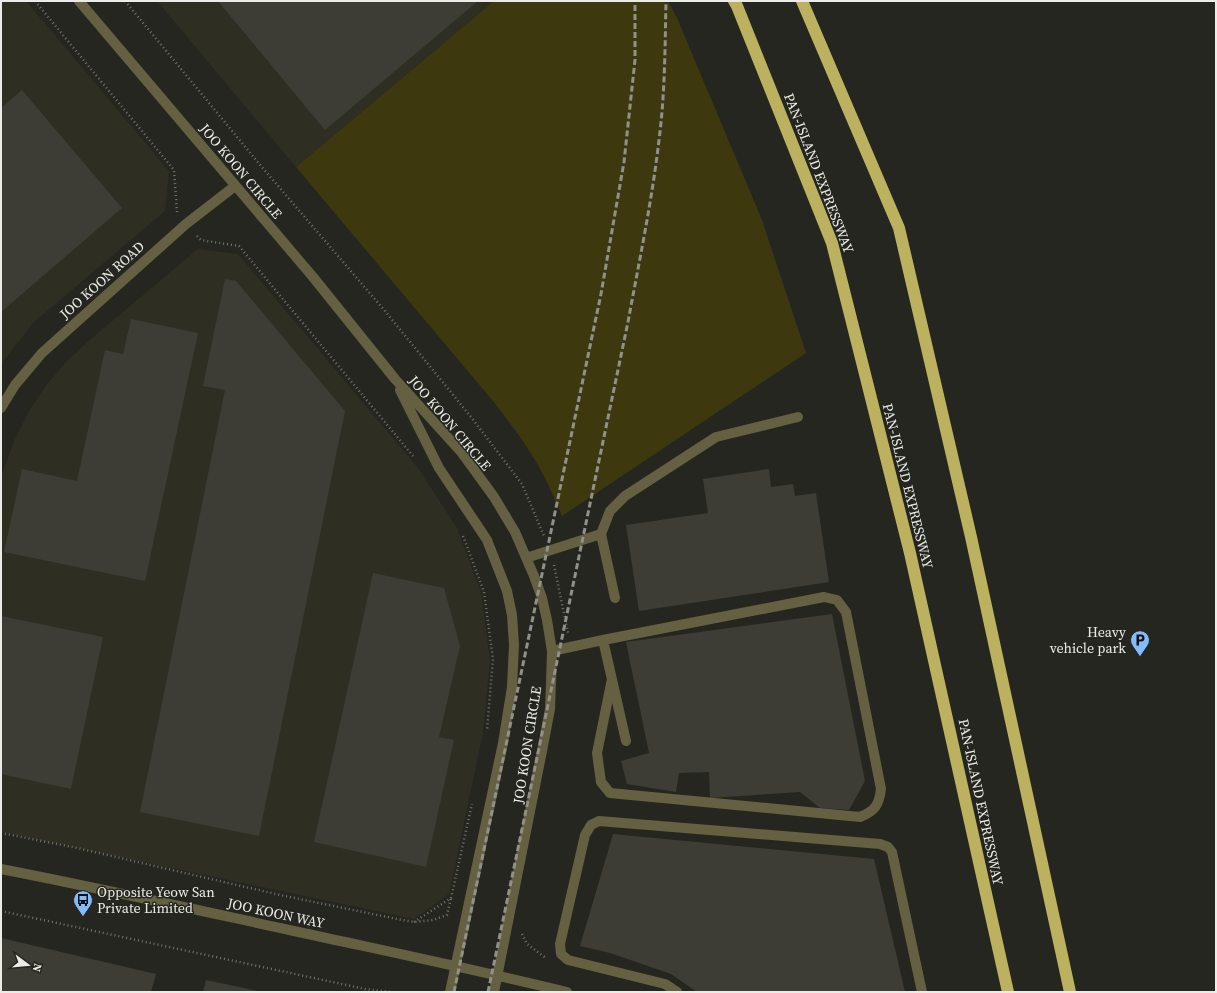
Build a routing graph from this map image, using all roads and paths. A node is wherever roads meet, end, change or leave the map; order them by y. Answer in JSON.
{"nodes":[{"id":1,"x":35,"y":1,"type":"edge"},
{"id":2,"x":79,"y":1,"type":"edge"},
{"id":3,"x":734,"y":1,"type":"edge"},
{"id":4,"x":802,"y":1,"type":"edge"},
{"id":5,"x":235,"y":186,"type":"junction"},
{"id":6,"x":186,"y":224,"type":"junction"},
{"id":7,"x":395,"y":379,"type":"junction"},
{"id":8,"x":1,"y":408,"type":"edge"},
{"id":9,"x":798,"y":416,"type":"dead end"},
{"id":10,"x":417,"y":460,"type":"dead end"},
{"id":11,"x":462,"y":534,"type":"dead end"},
{"id":12,"x":600,"y":534,"type":"junction"},
{"id":13,"x":526,"y":558,"type":"junction"},
{"id":14,"x":615,"y":598,"type":"dead end"},
{"id":15,"x":603,"y":640,"type":"junction"},
{"id":16,"x":552,"y":651,"type":"junction"},
{"id":17,"x":612,"y":678,"type":"junction"},
{"id":18,"x":487,"y":734,"type":"dead end"},
{"id":19,"x":626,"y":740,"type":"dead end"},
{"id":20,"x":473,"y":797,"type":"dead end"},
{"id":21,"x":1,"y":833,"type":"edge"},
{"id":22,"x":1,"y":869,"type":"edge"},
{"id":23,"x":451,"y":898,"type":"junction"},
{"id":24,"x":1,"y":911,"type":"edge"},
{"id":25,"x":414,"y":922,"type":"junction"},
{"id":26,"x":455,"y":966,"type":"junction"},
{"id":27,"x":498,"y":975,"type":"junction"},
{"id":28,"x":391,"y":992,"type":"edge"},
{"id":29,"x":450,"y":992,"type":"edge"},
{"id":30,"x":494,"y":992,"type":"edge"},
{"id":31,"x":568,"y":992,"type":"edge"},
{"id":32,"x":676,"y":992,"type":"edge"},
{"id":33,"x":922,"y":992,"type":"edge"},
{"id":34,"x":1008,"y":992,"type":"edge"},
{"id":35,"x":1070,"y":992,"type":"edge"}],
"edges":[{"from":1,"to":6,"type":"path"},
{"from":2,"to":5,"type":"street","name":"JOO KOON CIRCLE"},
{"from":3,"to":34,"type":"highway","name":"PAN-ISLAND EXPRESSWAY"},
{"from":4,"to":35,"type":"highway"},
{"from":5,"to":6,"type":"street","name":"JOO KOON ROAD"},
{"from":5,"to":7,"type":"street","name":"JOO KOON CIRCLE"},
{"from":6,"to":8,"type":"street","name":"JOO KOON ROAD"},
{"from":6,"to":10,"type":"path"},
{"from":7,"to":13,"type":"street","name":"JOO KOON CIRCLE"},
{"from":7,"to":26,"type":"street","name":"JOO KOON CIRCLE"},
{"from":9,"to":12,"type":"street"},
{"from":11,"to":18,"type":"path"},
{"from":12,"to":13,"type":"street"},
{"from":12,"to":14,"type":"street"},
{"from":13,"to":16,"type":"street","name":"JOO KOON CIRCLE"},
{"from":15,"to":16,"type":"street"},
{"from":15,"to":17,"type":"street"},
{"from":15,"to":17,"type":"street"},
{"from":16,"to":27,"type":"street","name":"JOO KOON CIRCLE"},
{"from":17,"to":19,"type":"street"},
{"from":20,"to":23,"type":"path"},
{"from":21,"to":25,"type":"path"},
{"from":22,"to":26,"type":"street","name":"JOO KOON WAY"},
{"from":23,"to":25,"type":"path"},
{"from":23,"to":25,"type":"path"},
{"from":24,"to":28,"type":"path"},
{"from":26,"to":27,"type":"street","name":"JOO KOON WAY"},
{"from":26,"to":29,"type":"street","name":"JOO KOON CIRCLE"},
{"from":27,"to":30,"type":"street","name":"JOO KOON CIRCLE"},
{"from":27,"to":31,"type":"street","name":"JOO KOON WAY"},
{"from":32,"to":33,"type":"street"}]}
